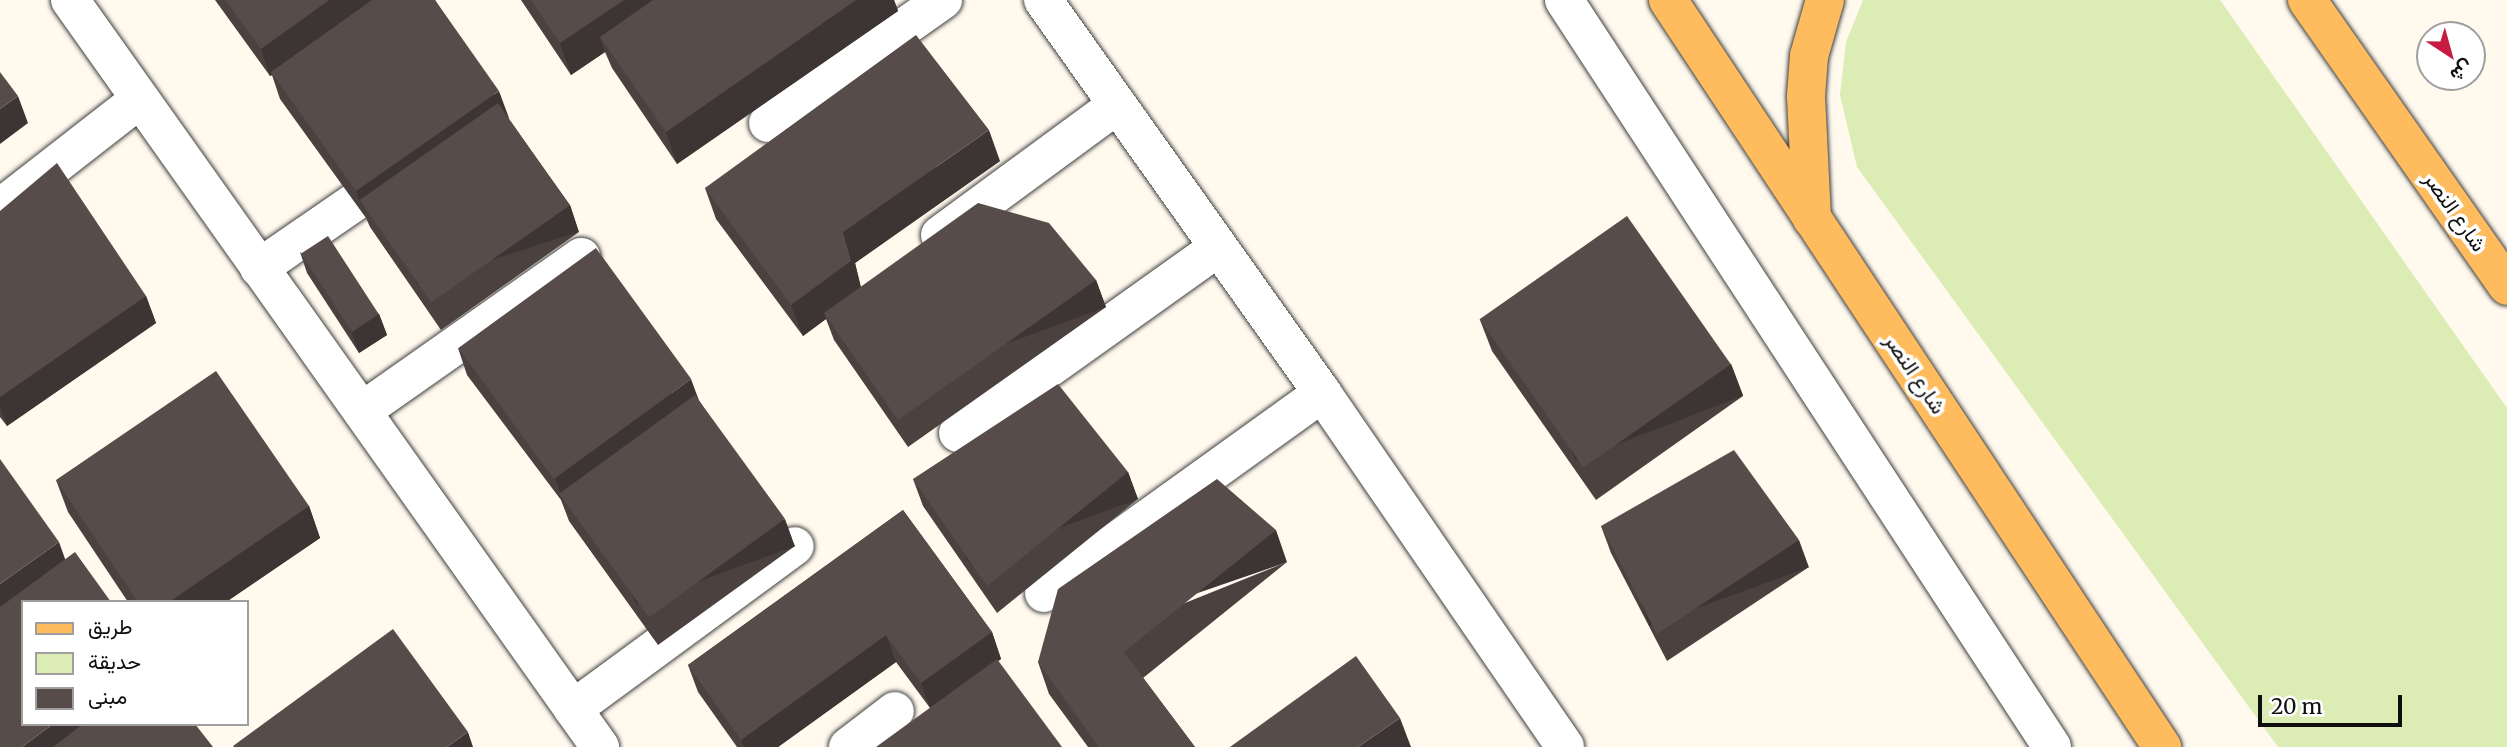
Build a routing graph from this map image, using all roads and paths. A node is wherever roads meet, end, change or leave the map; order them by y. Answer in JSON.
{"nodes":[{"id":1,"x":70,"y":0,"type":"edge"},
{"id":2,"x":943,"y":0,"type":"edge"},
{"id":3,"x":1043,"y":0,"type":"edge"},
{"id":4,"x":1564,"y":0,"type":"edge"},
{"id":5,"x":1668,"y":0,"type":"edge"},
{"id":6,"x":1825,"y":0,"type":"edge"},
{"id":7,"x":2307,"y":0,"type":"edge"},
{"id":8,"x":140,"y":99,"type":"junction"},
{"id":9,"x":1117,"y":104,"type":"junction"},
{"id":10,"x":768,"y":123,"type":"dead end"},
{"id":11,"x":431,"y":148,"type":"edge"},
{"id":12,"x":0,"y":208,"type":"edge"},
{"id":13,"x":1812,"y":219,"type":"junction"},
{"id":14,"x":1220,"y":247,"type":"junction"},
{"id":15,"x":581,"y":257,"type":"edge"},
{"id":16,"x":907,"y":260,"type":"edge"},
{"id":17,"x":260,"y":268,"type":"junction"},
{"id":18,"x":2507,"y":286,"type":"edge"},
{"id":19,"x":1322,"y":393,"type":"junction"},
{"id":20,"x":362,"y":411,"type":"junction"},
{"id":21,"x":958,"y":433,"type":"dead end"},
{"id":22,"x":795,"y":546,"type":"dead end"},
{"id":23,"x":1044,"y":593,"type":"dead end"},
{"id":24,"x":573,"y":709,"type":"junction"},
{"id":25,"x":895,"y":711,"type":"dead end"},
{"id":26,"x":600,"y":747,"type":"edge"},
{"id":27,"x":848,"y":747,"type":"edge"},
{"id":28,"x":1565,"y":747,"type":"edge"},
{"id":29,"x":2052,"y":747,"type":"edge"},
{"id":30,"x":2162,"y":747,"type":"edge"}],
"edges":[{"from":1,"to":8,"type":"street"},
{"from":2,"to":10,"type":"street"},
{"from":3,"to":9,"type":"street"},
{"from":4,"to":29,"type":"street"},
{"from":5,"to":13,"type":"main road","name":"شارع النصر"},
{"from":6,"to":13,"type":"main road"},
{"from":7,"to":18,"type":"main road","name":"شارع النصر"},
{"from":8,"to":12,"type":"street"},
{"from":8,"to":17,"type":"street"},
{"from":9,"to":14,"type":"street"},
{"from":9,"to":16,"type":"street"},
{"from":11,"to":17,"type":"street"},
{"from":13,"to":30,"type":"main road","name":"شارع النصر"},
{"from":14,"to":19,"type":"street"},
{"from":14,"to":21,"type":"street"},
{"from":15,"to":20,"type":"street"},
{"from":17,"to":20,"type":"street"},
{"from":19,"to":23,"type":"street"},
{"from":19,"to":28,"type":"street"},
{"from":20,"to":24,"type":"street"},
{"from":22,"to":24,"type":"street"},
{"from":24,"to":26,"type":"street"},
{"from":25,"to":27,"type":"street"}]}
